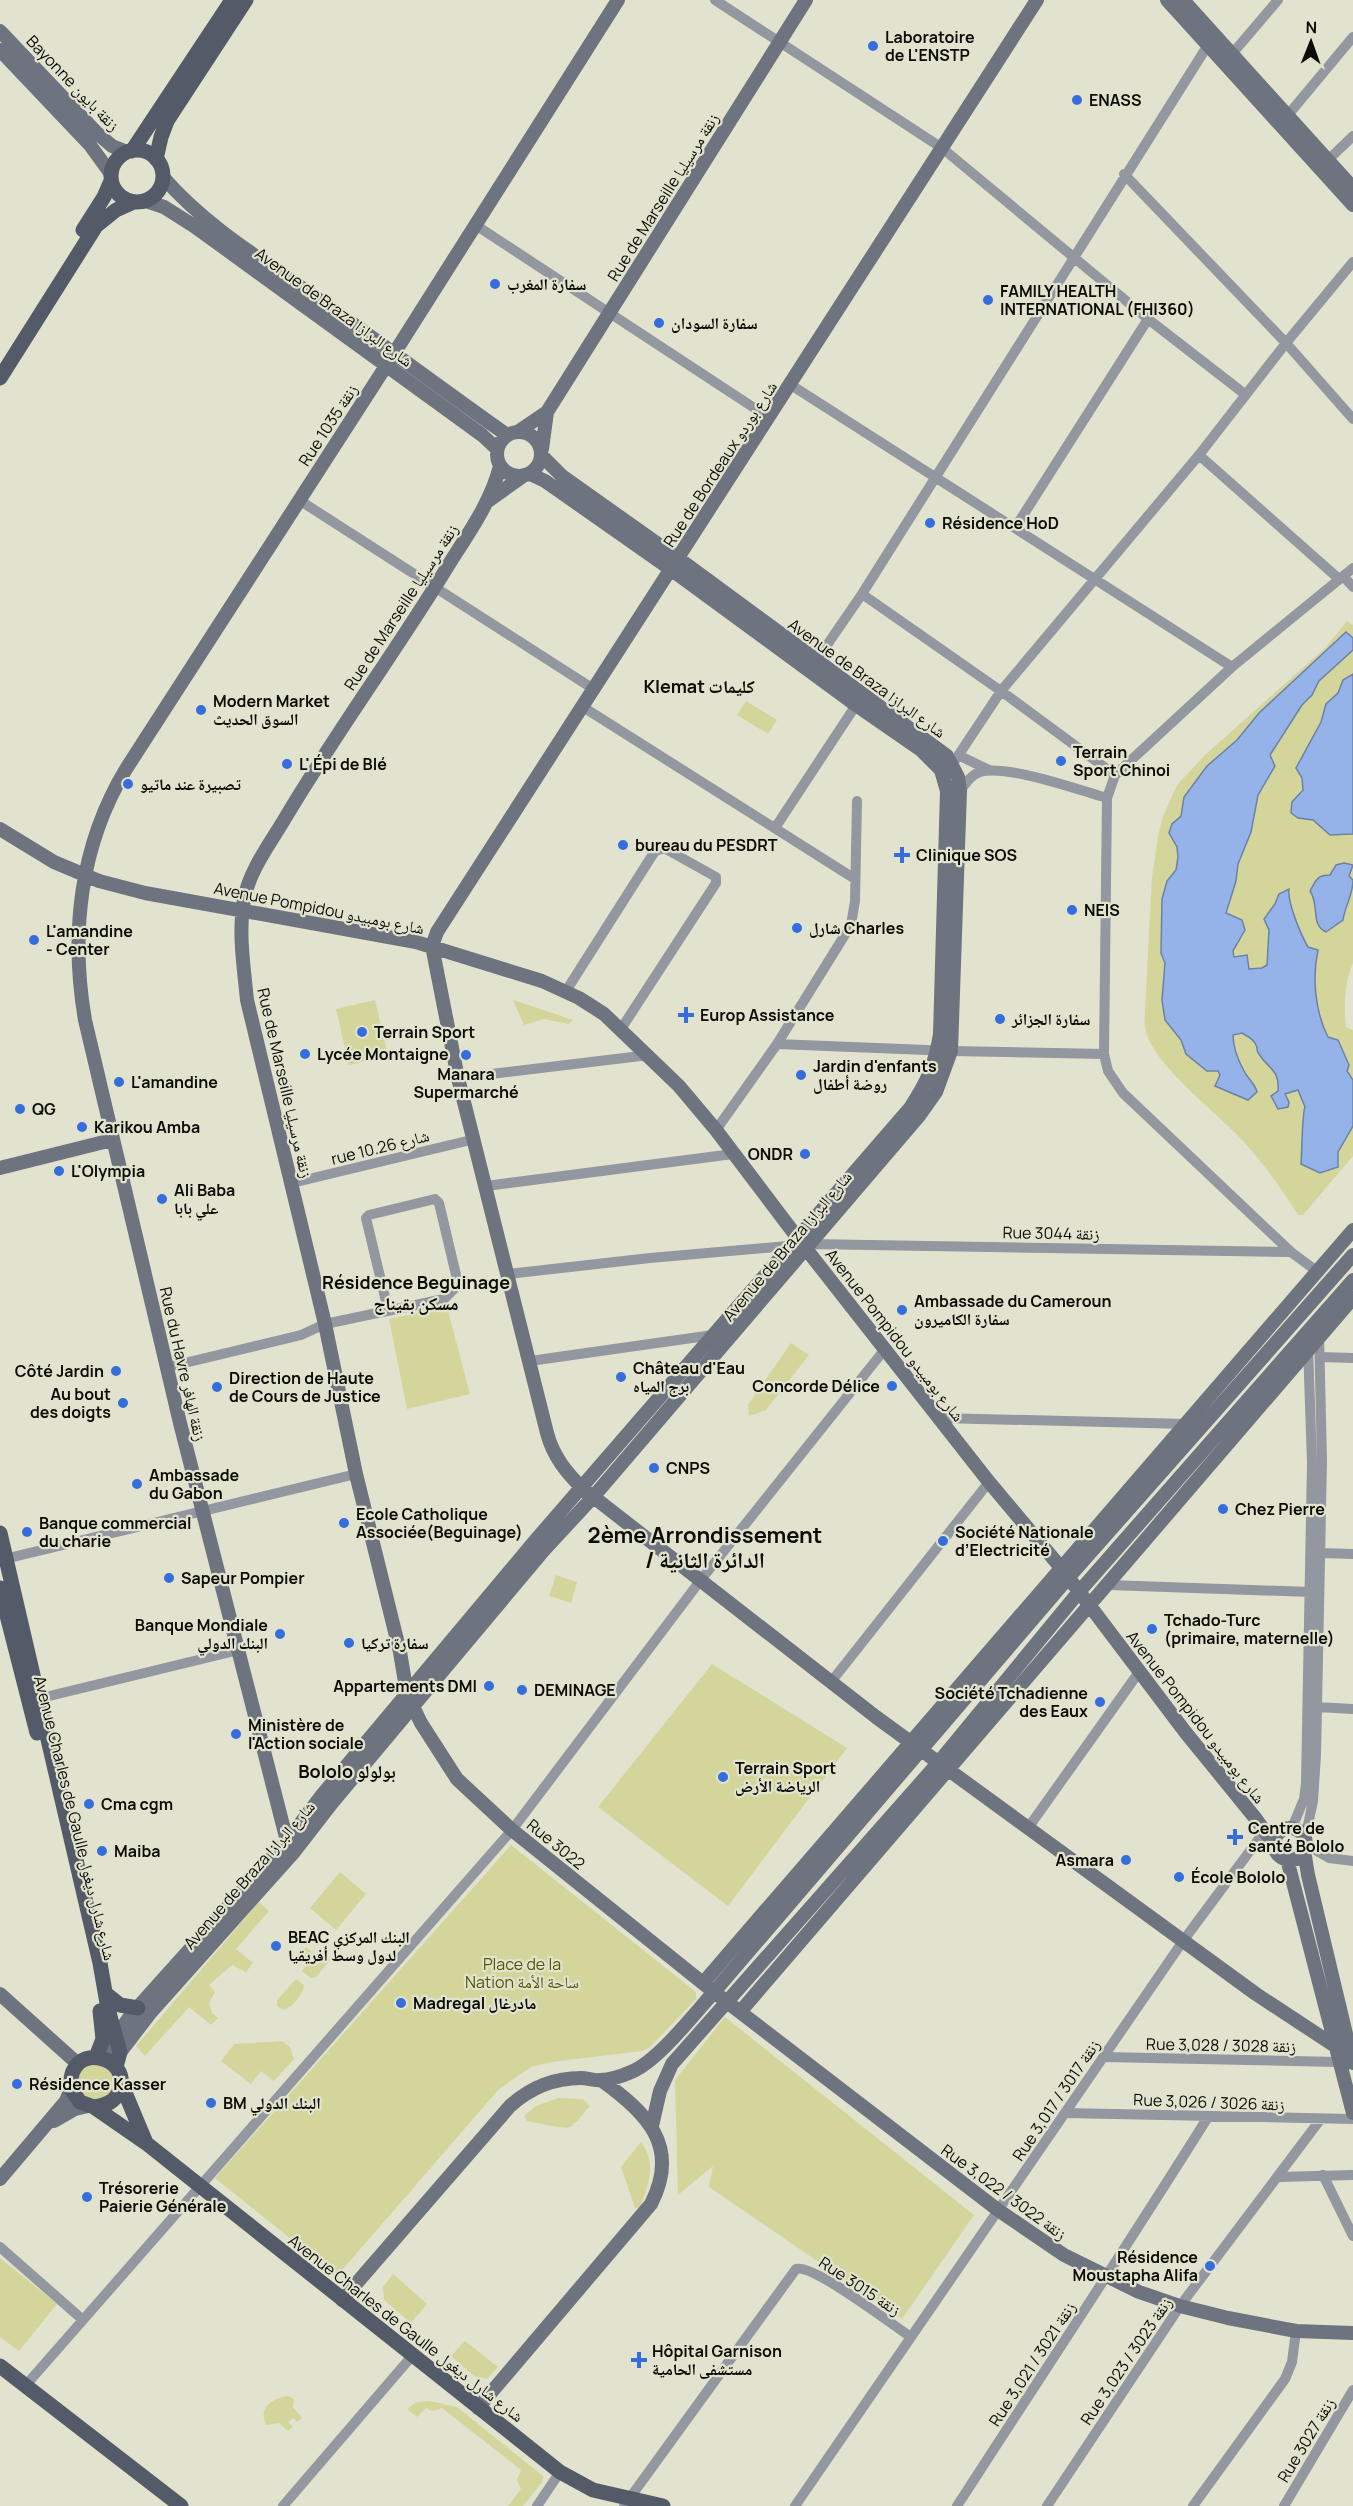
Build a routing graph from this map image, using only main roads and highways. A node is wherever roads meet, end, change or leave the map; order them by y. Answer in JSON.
{"nodes":[{"id":1,"x":232,"y":0,"type":"edge"},
{"id":2,"x":246,"y":0,"type":"edge"},
{"id":3,"x":618,"y":0,"type":"edge"},
{"id":4,"x":806,"y":0,"type":"edge"},
{"id":5,"x":1037,"y":0,"type":"edge"},
{"id":6,"x":1167,"y":0,"type":"edge"},
{"id":7,"x":1183,"y":0,"type":"edge"},
{"id":8,"x":0,"y":31,"type":"edge"},
{"id":9,"x":5,"y":49,"type":"edge"},
{"id":10,"x":31,"y":73,"type":"junction"},
{"id":11,"x":130,"y":151,"type":"junction"},
{"id":12,"x":156,"y":159,"type":"junction"},
{"id":13,"x":111,"y":177,"type":"junction"},
{"id":14,"x":163,"y":177,"type":"junction"},
{"id":15,"x":1353,"y":188,"type":"edge"},
{"id":16,"x":140,"y":201,"type":"junction"},
{"id":17,"x":1353,"y":205,"type":"edge"},
{"id":18,"x":395,"y":352,"type":"junction"},
{"id":19,"x":0,"y":359,"type":"edge"},
{"id":20,"x":386,"y":366,"type":"junction"},
{"id":21,"x":0,"y":378,"type":"edge"},
{"id":22,"x":547,"y":412,"type":"junction"},
{"id":23,"x":513,"y":433,"type":"junction"},
{"id":24,"x":497,"y":448,"type":"junction"},
{"id":25,"x":542,"y":452,"type":"junction"},
{"id":26,"x":500,"y":466,"type":"junction"},
{"id":27,"x":526,"y":475,"type":"junction"},
{"id":28,"x":488,"y":501,"type":"junction"},
{"id":29,"x":675,"y":565,"type":"junction"},
{"id":30,"x":952,"y":766,"type":"junction"},
{"id":31,"x":0,"y":829,"type":"edge"},
{"id":32,"x":84,"y":876,"type":"junction"},
{"id":33,"x":243,"y":911,"type":"junction"},
{"id":34,"x":432,"y":946,"type":"junction"},
{"id":35,"x":944,"y":1051,"type":"junction"},
{"id":36,"x":112,"y":1140,"type":"junction"},
{"id":37,"x":0,"y":1168,"type":"edge"},
{"id":38,"x":1353,"y":1230,"type":"edge"},
{"id":39,"x":801,"y":1244,"type":"junction"},
{"id":40,"x":1353,"y":1255,"type":"edge"},
{"id":41,"x":1353,"y":1280,"type":"edge"},
{"id":42,"x":1353,"y":1298,"type":"edge"},
{"id":43,"x":1312,"y":1334,"type":"junction"},
{"id":44,"x":588,"y":1492,"type":"junction"},
{"id":45,"x":0,"y":1533,"type":"edge"},
{"id":46,"x":3,"y":1559,"type":"edge"},
{"id":47,"x":1065,"y":1574,"type":"junction"},
{"id":48,"x":0,"y":1588,"type":"edge"},
{"id":49,"x":1078,"y":1593,"type":"junction"},
{"id":50,"x":1089,"y":1607,"type":"junction"},
{"id":51,"x":33,"y":1700,"type":"junction"},
{"id":52,"x":410,"y":1700,"type":"junction"},
{"id":53,"x":915,"y":1745,"type":"junction"},
{"id":54,"x":943,"y":1765,"type":"junction"},
{"id":55,"x":1256,"y":1819,"type":"junction"},
{"id":56,"x":1286,"y":1829,"type":"junction"},
{"id":57,"x":1274,"y":1844,"type":"junction"},
{"id":58,"x":1305,"y":1844,"type":"junction"},
{"id":59,"x":290,"y":1847,"type":"junction"},
{"id":60,"x":1287,"y":1859,"type":"junction"},
{"id":61,"x":258,"y":1882,"type":"junction"},
{"id":62,"x":703,"y":1983,"type":"junction"},
{"id":63,"x":714,"y":1992,"type":"junction"},
{"id":64,"x":0,"y":1994,"type":"edge"},
{"id":65,"x":106,"y":1994,"type":"junction"},
{"id":66,"x":728,"y":2003,"type":"junction"},
{"id":67,"x":138,"y":2008,"type":"junction"},
{"id":68,"x":740,"y":2012,"type":"junction"},
{"id":69,"x":1348,"y":2021,"type":"edge"},
{"id":70,"x":1335,"y":2046,"type":"junction"},
{"id":71,"x":110,"y":2056,"type":"junction"},
{"id":72,"x":1353,"y":2063,"type":"edge"},
{"id":73,"x":78,"y":2064,"type":"junction"},
{"id":74,"x":600,"y":2080,"type":"junction"},
{"id":75,"x":121,"y":2083,"type":"junction"},
{"id":76,"x":71,"y":2089,"type":"junction"},
{"id":77,"x":91,"y":2106,"type":"junction"},
{"id":78,"x":1353,"y":2113,"type":"edge"},
{"id":79,"x":652,"y":2126,"type":"junction"},
{"id":80,"x":42,"y":2128,"type":"junction"},
{"id":81,"x":146,"y":2143,"type":"junction"},
{"id":82,"x":0,"y":2179,"type":"edge"},
{"id":83,"x":342,"y":2300,"type":"junction"},
{"id":84,"x":1353,"y":2333,"type":"edge"},
{"id":85,"x":0,"y":2366,"type":"edge"},
{"id":86,"x":478,"y":2408,"type":"junction"},
{"id":87,"x":627,"y":2502,"type":"edge"},
{"id":88,"x":181,"y":2506,"type":"edge"},
{"id":89,"x":663,"y":2506,"type":"edge"}],
"edges":[{"from":1,"to":11,"type":"main road"},
{"from":2,"to":12,"type":"main road"},
{"from":3,"to":18,"type":"main road","name":"Rue 1035 زنقة"},
{"from":4,"to":22,"type":"main road","name":"Rue de Marseille زنقة مرسيليا"},
{"from":5,"to":29,"type":"main road","name":"Rue de Bordeaux شارع بوردو"},
{"from":6,"to":17,"type":"main road"},
{"from":7,"to":15,"type":"main road"},
{"from":8,"to":9,"type":"main road","name":"Bayonne زنقة بايون"},
{"from":9,"to":10,"type":"main road","name":"Bayonne زنقة بايون"},
{"from":10,"to":11,"type":"main road","name":"Bayonne زنقة بايون"},
{"from":10,"to":13,"type":"main road","name":"Bayonne زنقة بايون"},
{"from":11,"to":12,"type":"main road"},
{"from":11,"to":13,"type":"main road"},
{"from":12,"to":14,"type":"main road"},
{"from":13,"to":16,"type":"main road"},
{"from":13,"to":19,"type":"main road"},
{"from":14,"to":16,"type":"main road"},
{"from":14,"to":18,"type":"main road","name":"Avenue de Braza شارع البرازا"},
{"from":16,"to":20,"type":"main road","name":"Avenue de Braza شارع البرازا"},
{"from":16,"to":21,"type":"main road"},
{"from":18,"to":20,"type":"main road","name":"Rue 1035 زنقة"},
{"from":18,"to":23,"type":"main road","name":"Avenue de Braza شارع البرازا"},
{"from":20,"to":24,"type":"main road","name":"Avenue de Braza شارع البرازا"},
{"from":20,"to":32,"type":"main road","name":"Rue 1035 زنقة"},
{"from":22,"to":23,"type":"main road","name":"Rue de Marseille زنقة مرسيليا"},
{"from":22,"to":25,"type":"main road","name":"Rue de Marseille زنقة مرسيليا"},
{"from":23,"to":24,"type":"main road"},
{"from":23,"to":25,"type":"main road"},
{"from":24,"to":26,"type":"main road"},
{"from":25,"to":27,"type":"main road"},
{"from":25,"to":29,"type":"main road","name":"Avenue de Braza شارع البرازا"},
{"from":26,"to":27,"type":"main road"},
{"from":26,"to":28,"type":"main road","name":"Rue de Marseille زنقة مرسيليا"},
{"from":27,"to":28,"type":"main road","name":"Rue de Marseille زنقة مرسيليا"},
{"from":27,"to":29,"type":"main road","name":"Avenue de Braza شارع البرازا"},
{"from":28,"to":33,"type":"main road","name":"Rue de Marseille زنقة مرسيليا"},
{"from":29,"to":30,"type":"main road","name":"Avenue de Braza شارع البرازا"},
{"from":29,"to":30,"type":"main road","name":"Avenue de Braza شارع البرازا"},
{"from":29,"to":34,"type":"main road","name":"Rue de Bordeaux شارع بوردو"},
{"from":30,"to":35,"type":"main road","name":"Avenue de Braza شارع البرازا"},
{"from":30,"to":35,"type":"main road","name":"Avenue de Braza شارع البرازا"},
{"from":31,"to":32,"type":"main road","name":"Avenue Pompidou شارع بومبيدو"},
{"from":32,"to":33,"type":"main road","name":"Avenue Pompidou شارع بومبيدو"},
{"from":32,"to":36,"type":"main road","name":"Rue du Havre زنقة الهافر"},
{"from":33,"to":34,"type":"main road","name":"Avenue Pompidou شارع بومبيدو"},
{"from":33,"to":52,"type":"main road","name":"Rue de Marseille زنقة مرسيليا"},
{"from":34,"to":39,"type":"main road","name":"Avenue Pompidou شارع بومبيدو"},
{"from":34,"to":44,"type":"main road"},
{"from":35,"to":39,"type":"main road","name":"Avenue de Braza شارع البرازا"},
{"from":36,"to":37,"type":"main road"},
{"from":36,"to":59,"type":"main road","name":"Rue du Havre زنقة الهافر"},
{"from":38,"to":47,"type":"main road"},
{"from":39,"to":44,"type":"main road","name":"Avenue de Braza شارع البرازا"},
{"from":39,"to":44,"type":"main road","name":"Avenue de Braza شارع البرازا"},
{"from":39,"to":47,"type":"main road","name":"Avenue Pompidou شارع بومبيدو"},
{"from":40,"to":47,"type":"main road"},
{"from":41,"to":43,"type":"main road"},
{"from":42,"to":43,"type":"main road"},
{"from":43,"to":49,"type":"main road"},
{"from":43,"to":50,"type":"main road"},
{"from":44,"to":52,"type":"main road","name":"Avenue de Braza شارع البرازا"},
{"from":44,"to":53,"type":"main road"},
{"from":45,"to":46,"type":"main road","name":"Avenue Charles de Gaulle شارع شارل ديغول"},
{"from":46,"to":51,"type":"main road","name":"Avenue Charles de Gaulle شارع شارل ديغول"},
{"from":47,"to":49,"type":"main road","name":"Avenue Pompidou شارع بومبيدو"},
{"from":47,"to":53,"type":"main road"},
{"from":48,"to":51,"type":"main road","name":"Avenue Charles de Gaulle شارع شارل ديغول"},
{"from":49,"to":50,"type":"main road","name":"Avenue Pompidou شارع بومبيدو"},
{"from":49,"to":54,"type":"main road"},
{"from":50,"to":54,"type":"main road"},
{"from":50,"to":55,"type":"main road","name":"Avenue Pompidou شارع بومبيدو"},
{"from":51,"to":65,"type":"main road","name":"Avenue Charles de Gaulle شارع شارل ديغول"},
{"from":51,"to":71,"type":"main road","name":"Avenue Charles de Gaulle شارع شارل ديغول"},
{"from":52,"to":59,"type":"main road","name":"Avenue de Braza شارع البرازا"},
{"from":52,"to":62,"type":"main road","name":"Rue 3022"},
{"from":53,"to":54,"type":"main road"},
{"from":53,"to":62,"type":"main road"},
{"from":53,"to":63,"type":"main road"},
{"from":54,"to":66,"type":"main road"},
{"from":54,"to":68,"type":"main road"},
{"from":54,"to":70,"type":"main road"},
{"from":55,"to":56,"type":"main road"},
{"from":55,"to":57,"type":"main road","name":"Avenue Pompidou شارع بومبيدو"},
{"from":56,"to":57,"type":"main road"},
{"from":56,"to":58,"type":"main road"},
{"from":57,"to":60,"type":"main road"},
{"from":58,"to":60,"type":"main road"},
{"from":58,"to":69,"type":"main road"},
{"from":59,"to":61,"type":"main road","name":"Avenue de Braza شارع البرازا"},
{"from":60,"to":70,"type":"main road"},
{"from":61,"to":67,"type":"main road","name":"Avenue de Braza شارع البرازا"},
{"from":61,"to":71,"type":"main road","name":"Avenue de Braza شارع البرازا"},
{"from":62,"to":63,"type":"main road","name":"Rue 3022"},
{"from":63,"to":66,"type":"main road","name":"Rue 3,022 / زنقة 3022"},
{"from":63,"to":74,"type":"main road"},
{"from":64,"to":73,"type":"main road"},
{"from":65,"to":67,"type":"main road"},
{"from":65,"to":71,"type":"main road","name":"Avenue Charles de Gaulle شارع شارل ديغول"},
{"from":66,"to":68,"type":"main road","name":"Rue 3,022 / زنقة 3022"},
{"from":66,"to":79,"type":"main road"},
{"from":67,"to":71,"type":"main road","name":"Avenue de Braza شارع البرازا"},
{"from":68,"to":84,"type":"main road","name":"Rue 3,022 / زنقة 3022"},
{"from":69,"to":72,"type":"main road"},
{"from":70,"to":78,"type":"main road"},
{"from":71,"to":73,"type":"main road"},
{"from":71,"to":75,"type":"main road"},
{"from":73,"to":76,"type":"main road"},
{"from":74,"to":79,"type":"main road"},
{"from":74,"to":83,"type":"main road"},
{"from":75,"to":77,"type":"main road"},
{"from":75,"to":81,"type":"main road","name":"Avenue Charles de Gaulle شارع شارل ديغول"},
{"from":76,"to":77,"type":"main road"},
{"from":76,"to":80,"type":"main road"},
{"from":77,"to":80,"type":"main road"},
{"from":77,"to":81,"type":"main road","name":"Avenue Charles de Gaulle شارع شارل ديغول"},
{"from":79,"to":86,"type":"main road"},
{"from":80,"to":82,"type":"main road"},
{"from":81,"to":83,"type":"main road","name":"Avenue Charles de Gaulle شارع شارل ديغول"},
{"from":83,"to":86,"type":"main road","name":"Avenue Charles de Gaulle شارع شارل ديغول"},
{"from":85,"to":88,"type":"main road"},
{"from":86,"to":87,"type":"main road","name":"Avenue Charles de Gaulle شارع شارل ديغول"},
{"from":87,"to":89,"type":"main road","name":"Avenue Charles de Gaulle شارع شارل ديغول"}]}
